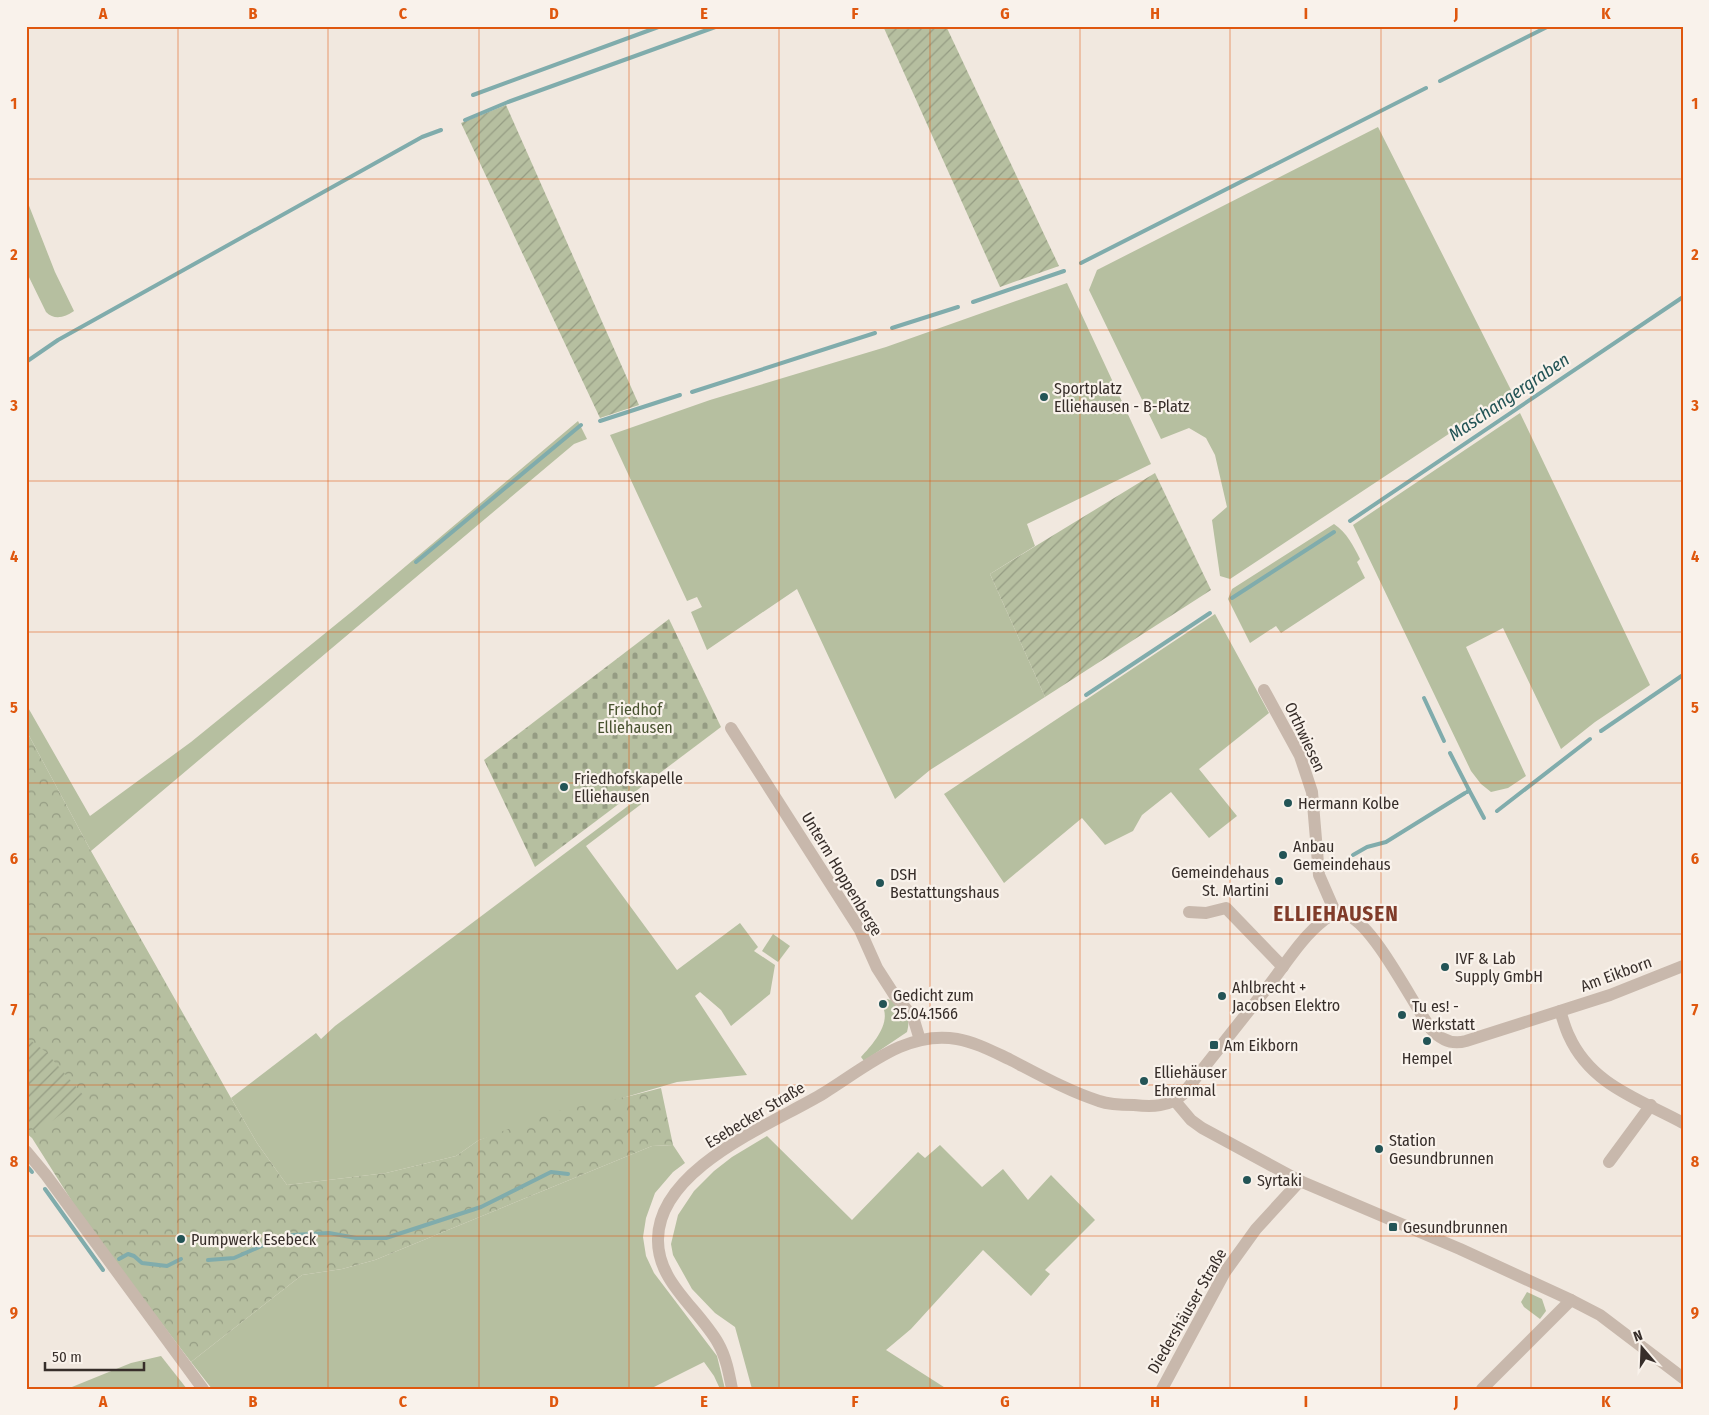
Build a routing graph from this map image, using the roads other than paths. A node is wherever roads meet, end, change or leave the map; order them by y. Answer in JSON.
{"nodes":[{"id":1,"x":1264,"y":690,"type":"dead end"},
{"id":2,"x":731,"y":728,"type":"dead end"},
{"id":3,"x":1189,"y":912,"type":"dead end"},
{"id":4,"x":1336,"y":914,"type":"junction"},
{"id":5,"x":1683,"y":966,"type":"edge"},
{"id":6,"x":1283,"y":968,"type":"junction"},
{"id":7,"x":1560,"y":1011,"type":"junction"},
{"id":8,"x":920,"y":1040,"type":"junction"},
{"id":9,"x":1175,"y":1101,"type":"junction"},
{"id":10,"x":1651,"y":1106,"type":"junction"},
{"id":11,"x":1683,"y":1123,"type":"edge"},
{"id":12,"x":26,"y":1151,"type":"edge"},
{"id":13,"x":1609,"y":1162,"type":"dead end"},
{"id":14,"x":1300,"y":1181,"type":"junction"},
{"id":15,"x":1571,"y":1300,"type":"junction"},
{"id":16,"x":1683,"y":1378,"type":"edge"},
{"id":17,"x":203,"y":1389,"type":"edge"},
{"id":18,"x":732,"y":1389,"type":"edge"},
{"id":19,"x":1162,"y":1389,"type":"edge"},
{"id":20,"x":1482,"y":1389,"type":"edge"}],
"edges":[{"from":1,"to":4,"type":"street","name":"Orthwiesen"},
{"from":2,"to":8,"type":"street","name":"Unterm Hoppenberge"},
{"from":3,"to":6,"type":"street"},
{"from":4,"to":6,"type":"street"},
{"from":4,"to":7,"type":"street","name":"Am Eikborn"},
{"from":5,"to":7,"type":"street","name":"Am Eikborn"},
{"from":6,"to":9,"type":"street"},
{"from":7,"to":10,"type":"street"},
{"from":8,"to":9,"type":"street"},
{"from":8,"to":18,"type":"street","name":"Esebecker Straße"},
{"from":9,"to":14,"type":"street"},
{"from":10,"to":11,"type":"street"},
{"from":10,"to":13,"type":"street"},
{"from":12,"to":17,"type":"street"},
{"from":14,"to":15,"type":"street"},
{"from":14,"to":19,"type":"street","name":"Diedershäuser Straße"},
{"from":15,"to":16,"type":"street"},
{"from":15,"to":20,"type":"street"}]}
